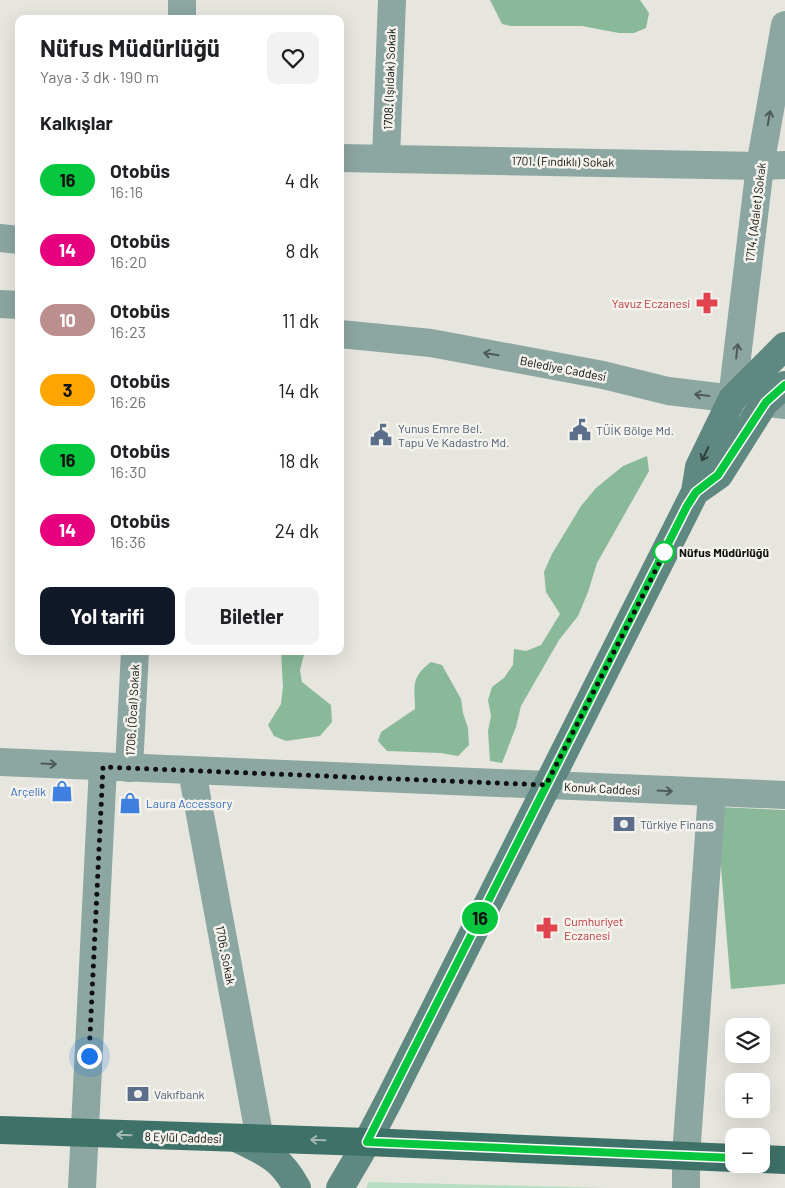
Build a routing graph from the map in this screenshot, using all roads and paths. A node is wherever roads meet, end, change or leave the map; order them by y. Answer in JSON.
{"nodes":[{"id":1,"x":182,"y":0,"type":"edge"},
{"id":2,"x":392,"y":0,"type":"edge"},
{"id":3,"x":182,"y":15,"type":"edge"},
{"id":4,"x":785,"y":25,"type":"edge"},
{"id":5,"x":344,"y":158,"type":"edge"},
{"id":6,"x":386,"y":158,"type":"junction"},
{"id":7,"x":772,"y":165,"type":"edge"},
{"id":8,"x":0,"y":238,"type":"edge"},
{"id":9,"x":15,"y":240,"type":"edge"},
{"id":10,"x":0,"y":304,"type":"edge"},
{"id":11,"x":15,"y":305,"type":"edge"},
{"id":12,"x":344,"y":334,"type":"edge"},
{"id":13,"x":785,"y":346,"type":"edge"},
{"id":14,"x":779,"y":398,"type":"edge"},
{"id":15,"x":732,"y":399,"type":"junction"},
{"id":16,"x":696,"y":492,"type":"junction"},
{"id":17,"x":135,"y":655,"type":"edge"},
{"id":18,"x":0,"y":762,"type":"edge"},
{"id":19,"x":116,"y":767,"type":"junction"},
{"id":20,"x":192,"y":771,"type":"junction"},
{"id":21,"x":546,"y":785,"type":"junction"},
{"id":22,"x":712,"y":793,"type":"junction"},
{"id":23,"x":785,"y":795,"type":"edge"},
{"id":24,"x":0,"y":1130,"type":"edge"},
{"id":25,"x":86,"y":1133,"type":"junction"},
{"id":26,"x":249,"y":1138,"type":"junction"},
{"id":27,"x":367,"y":1142,"type":"junction"},
{"id":28,"x":686,"y":1156,"type":"junction"},
{"id":29,"x":725,"y":1158,"type":"edge"},
{"id":30,"x":770,"y":1159,"type":"edge"},
{"id":31,"x":785,"y":1160,"type":"edge"},
{"id":32,"x":82,"y":1188,"type":"edge"},
{"id":33,"x":297,"y":1188,"type":"edge"},
{"id":34,"x":340,"y":1188,"type":"edge"},
{"id":35,"x":686,"y":1188,"type":"edge"}],
"edges":[{"from":1,"to":3,"type":"street"},
{"from":2,"to":6,"type":"street","name":"1708. (Işıldak) Sokak"},
{"from":7,"to":4,"type":"street","name":"1714. (Adalet) Sokak","one_way":true},
{"from":5,"to":6,"type":"street","name":"1701. (Fındıklı) Sokak"},
{"from":6,"to":7,"type":"street","name":"1701. (Fındıklı) Sokak"},
{"from":15,"to":7,"type":"street","name":"1714. (Adalet) Sokak","one_way":true},
{"from":8,"to":9,"type":"street"},
{"from":10,"to":11,"type":"street"},
{"from":15,"to":12,"type":"street","name":"Belediye Caddesi","one_way":true},
{"from":13,"to":15,"type":"main road"},
{"from":14,"to":15,"type":"street","name":"Belediye Caddesi"},
{"from":14,"to":16,"type":"main road"},
{"from":15,"to":16,"type":"main road","one_way":true},
{"from":16,"to":21,"type":"main road"},
{"from":17,"to":19,"type":"street","name":"1706. (Öcal) Sokak"},
{"from":18,"to":19,"type":"street","name":"Konuk Caddesi","one_way":true},
{"from":19,"to":20,"type":"street","name":"Konuk Caddesi"},
{"from":19,"to":25,"type":"street","name":"1706. (Öcal) Sokak"},
{"from":20,"to":21,"type":"street","name":"Konuk Caddesi"},
{"from":20,"to":26,"type":"street","name":"1706. Sokak"},
{"from":21,"to":22,"type":"street","name":"Konuk Caddesi","one_way":true},
{"from":21,"to":27,"type":"main road"},
{"from":22,"to":23,"type":"street","name":"Konuk Caddesi"},
{"from":22,"to":28,"type":"street"},
{"from":24,"to":25,"type":"main road","name":"8 Eylül Caddesi"},
{"from":26,"to":25,"type":"main road","name":"8 Eylül Caddesi","one_way":true},
{"from":25,"to":32,"type":"street","name":"1706. (Öcal) Sokak"},
{"from":27,"to":26,"type":"main road","name":"8 Eylül Caddesi","one_way":true},
{"from":26,"to":33,"type":"main road"},
{"from":27,"to":28,"type":"main road","name":"8 Eylül Caddesi"},
{"from":27,"to":34,"type":"main road"},
{"from":28,"to":29,"type":"main road","name":"8 Eylül Caddesi"},
{"from":28,"to":35,"type":"street"},
{"from":30,"to":31,"type":"main road"}]}
